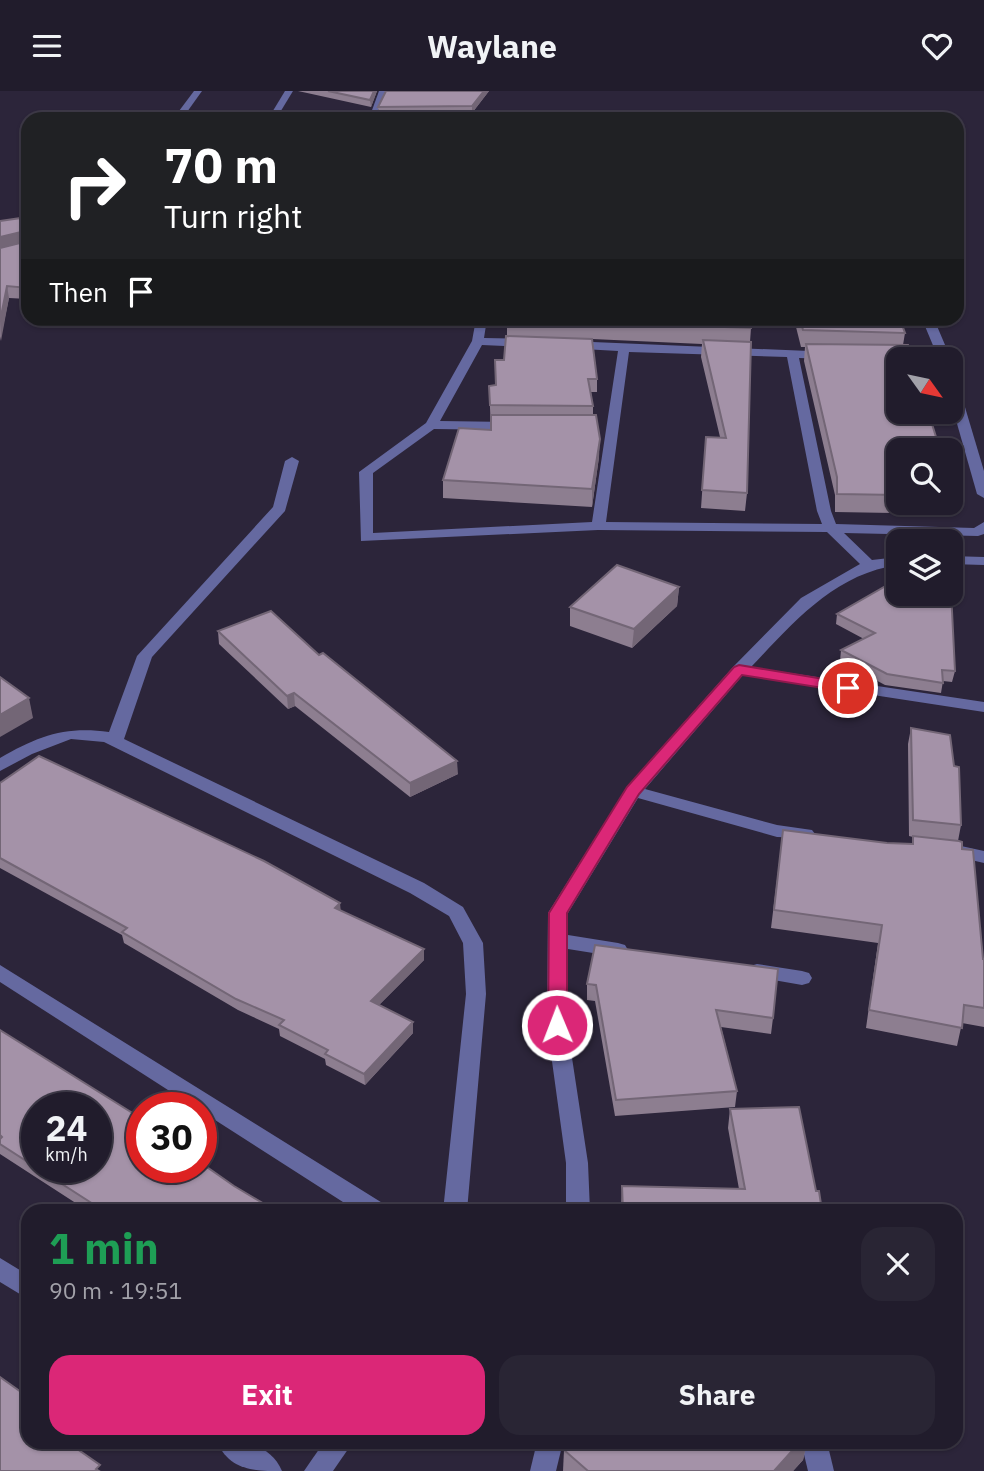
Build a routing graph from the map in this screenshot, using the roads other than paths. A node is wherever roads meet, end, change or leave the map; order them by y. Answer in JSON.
{"nodes":[{"id":1,"x":198,"y":91,"type":"edge"},
{"id":2,"x":289,"y":91,"type":"edge"},
{"id":3,"x":383,"y":91,"type":"edge"},
{"id":4,"x":374,"y":111,"type":"edge"},
{"id":5,"x":182,"y":112,"type":"edge"},
{"id":6,"x":276,"y":112,"type":"edge"},
{"id":7,"x":480,"y":326,"type":"edge"},
{"id":8,"x":931,"y":326,"type":"edge"},
{"id":9,"x":478,"y":341,"type":"junction"},
{"id":10,"x":544,"y":344,"type":"edge"},
{"id":11,"x":558,"y":345,"type":"edge"},
{"id":12,"x":939,"y":347,"type":"edge"},
{"id":13,"x":624,"y":348,"type":"junction"},
{"id":14,"x":792,"y":354,"type":"junction"},
{"id":15,"x":846,"y":356,"type":"edge"},
{"id":16,"x":874,"y":357,"type":"edge"},
{"id":17,"x":886,"y":357,"type":"edge"},
{"id":18,"x":963,"y":422,"type":"edge"},
{"id":19,"x":431,"y":425,"type":"junction"},
{"id":20,"x":529,"y":426,"type":"edge"},
{"id":21,"x":292,"y":461,"type":"dead end"},
{"id":22,"x":984,"y":494,"type":"edge"},
{"id":23,"x":598,"y":526,"type":"junction"},
{"id":24,"x":984,"y":526,"type":"edge"},
{"id":25,"x":831,"y":528,"type":"junction"},
{"id":26,"x":963,"y":560,"type":"edge"},
{"id":27,"x":984,"y":561,"type":"edge"},
{"id":28,"x":886,"y":563,"type":"edge"},
{"id":29,"x":869,"y":565,"type":"junction"},
{"id":30,"x":739,"y":670,"type":"junction"},
{"id":31,"x":984,"y":707,"type":"edge"},
{"id":32,"x":115,"y":740,"type":"junction"},
{"id":33,"x":0,"y":766,"type":"edge"},
{"id":34,"x":633,"y":791,"type":"junction"},
{"id":35,"x":828,"y":837,"type":"edge"},
{"id":36,"x":929,"y":847,"type":"edge"},
{"id":37,"x":984,"y":857,"type":"edge"},
{"id":38,"x":556,"y":940,"type":"junction"},
{"id":39,"x":638,"y":953,"type":"edge"},
{"id":40,"x":734,"y":967,"type":"edge"},
{"id":41,"x":0,"y":972,"type":"edge"},
{"id":42,"x":802,"y":978,"type":"dead end"},
{"id":43,"x":365,"y":1204,"type":"edge"},
{"id":44,"x":456,"y":1204,"type":"edge"},
{"id":45,"x":578,"y":1204,"type":"edge"},
{"id":46,"x":0,"y":1268,"type":"edge"},
{"id":47,"x":21,"y":1284,"type":"edge"},
{"id":48,"x":239,"y":1449,"type":"edge"},
{"id":49,"x":334,"y":1449,"type":"edge"},
{"id":50,"x":548,"y":1449,"type":"edge"},
{"id":51,"x":816,"y":1449,"type":"edge"},
{"id":52,"x":269,"y":1471,"type":"edge"},
{"id":53,"x":317,"y":1471,"type":"edge"},
{"id":54,"x":542,"y":1471,"type":"edge"},
{"id":55,"x":821,"y":1471,"type":"edge"}],
"edges":[{"from":1,"to":5,"type":"street"},
{"from":2,"to":6,"type":"street"},
{"from":3,"to":4,"type":"street"},
{"from":7,"to":9,"type":"street"},
{"from":8,"to":12,"type":"street"},
{"from":9,"to":10,"type":"street"},
{"from":9,"to":19,"type":"street"},
{"from":11,"to":13,"type":"street"},
{"from":13,"to":14,"type":"street"},
{"from":13,"to":23,"type":"street"},
{"from":14,"to":15,"type":"street"},
{"from":14,"to":25,"type":"street"},
{"from":16,"to":17,"type":"street"},
{"from":18,"to":22,"type":"street"},
{"from":19,"to":20,"type":"street"},
{"from":19,"to":23,"type":"street"},
{"from":21,"to":32,"type":"street"},
{"from":23,"to":25,"type":"street"},
{"from":24,"to":25,"type":"street"},
{"from":25,"to":29,"type":"street"},
{"from":26,"to":27,"type":"street"},
{"from":28,"to":29,"type":"street"},
{"from":29,"to":30,"type":"street"},
{"from":30,"to":31,"type":"street"},
{"from":30,"to":34,"type":"street"},
{"from":32,"to":33,"type":"street"},
{"from":32,"to":44,"type":"street"},
{"from":34,"to":35,"type":"street"},
{"from":34,"to":38,"type":"street"},
{"from":36,"to":37,"type":"street"},
{"from":38,"to":39,"type":"street"},
{"from":38,"to":45,"type":"street"},
{"from":40,"to":42,"type":"street"},
{"from":41,"to":43,"type":"street"},
{"from":46,"to":47,"type":"street"},
{"from":48,"to":52,"type":"street"},
{"from":49,"to":53,"type":"street"},
{"from":50,"to":54,"type":"street"},
{"from":51,"to":55,"type":"street"}]}
